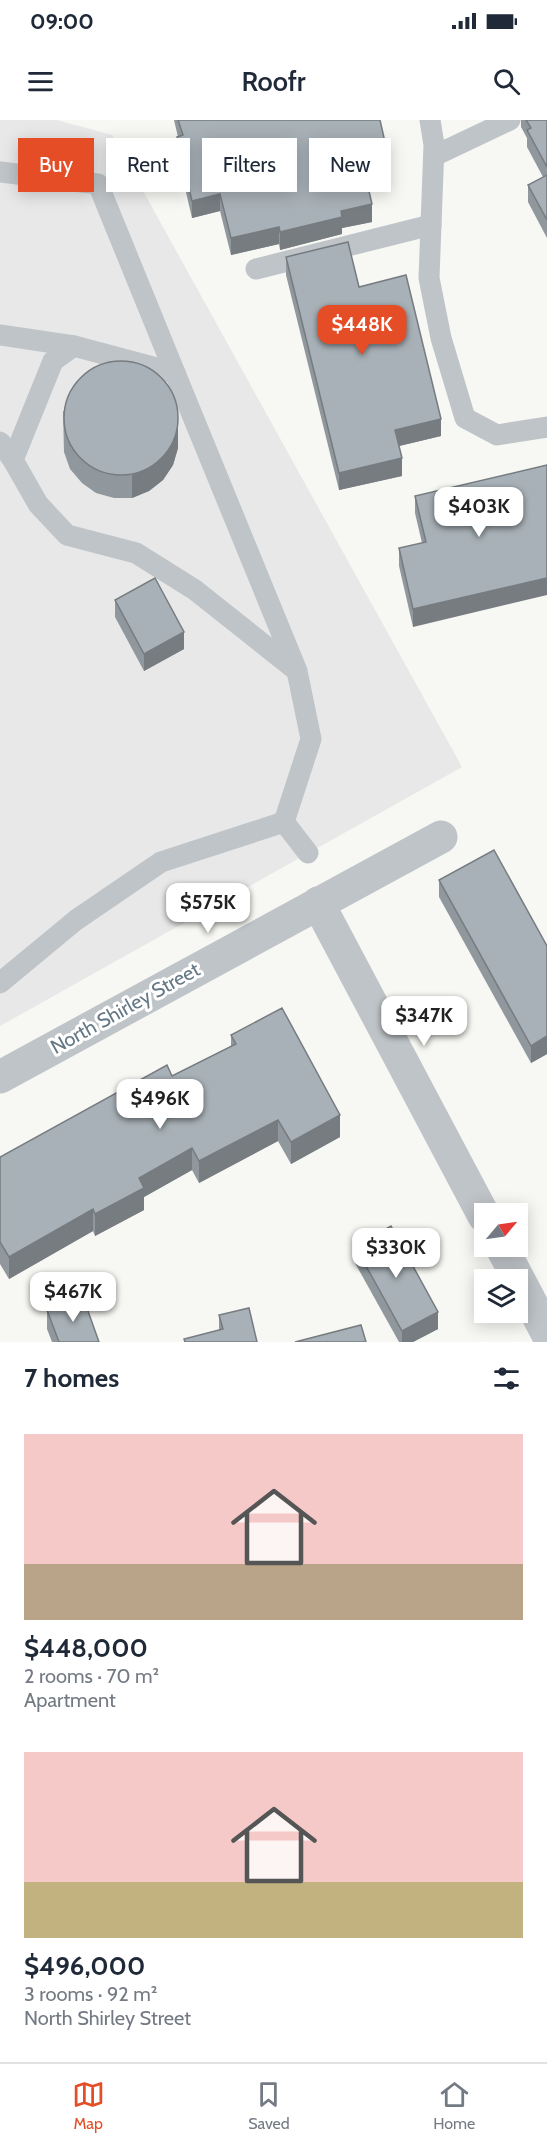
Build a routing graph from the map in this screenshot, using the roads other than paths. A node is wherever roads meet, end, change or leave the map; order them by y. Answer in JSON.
{"nodes":[{"id":1,"x":430,"y":120,"type":"edge"},
{"id":2,"x":510,"y":120,"type":"edge"},
{"id":3,"x":434,"y":156,"type":"junction"},
{"id":4,"x":0,"y":172,"type":"edge"},
{"id":5,"x":431,"y":225,"type":"junction"},
{"id":6,"x":256,"y":269,"type":"dead end"},
{"id":7,"x":0,"y":335,"type":"edge"},
{"id":8,"x":74,"y":346,"type":"junction"},
{"id":9,"x":175,"y":373,"type":"junction"},
{"id":10,"x":547,"y":427,"type":"edge"},
{"id":11,"x":0,"y":442,"type":"edge"},
{"id":12,"x":13,"y":460,"type":"junction"},
{"id":13,"x":297,"y":671,"type":"junction"},
{"id":14,"x":284,"y":822,"type":"junction"},
{"id":15,"x":441,"y":837,"type":"dead end"},
{"id":16,"x":308,"y":853,"type":"dead end"},
{"id":17,"x":318,"y":903,"type":"junction"},
{"id":18,"x":0,"y":983,"type":"edge"},
{"id":19,"x":0,"y":1077,"type":"edge"},
{"id":20,"x":477,"y":1203,"type":"edge"},
{"id":21,"x":507,"y":1257,"type":"edge"},
{"id":22,"x":547,"y":1333,"type":"edge"}],
"edges":[{"from":1,"to":3,"type":"lane"},
{"from":2,"to":3,"type":"lane"},
{"from":3,"to":5,"type":"lane"},
{"from":4,"to":9,"type":"lane"},
{"from":5,"to":6,"type":"lane"},
{"from":5,"to":10,"type":"lane"},
{"from":7,"to":8,"type":"lane"},
{"from":8,"to":9,"type":"lane"},
{"from":8,"to":12,"type":"lane"},
{"from":9,"to":13,"type":"lane"},
{"from":11,"to":12,"type":"lane"},
{"from":12,"to":13,"type":"lane"},
{"from":13,"to":14,"type":"lane"},
{"from":14,"to":16,"type":"lane"},
{"from":14,"to":18,"type":"lane"},
{"from":15,"to":17,"type":"street","name":"North Shirley Street"},
{"from":17,"to":19,"type":"street","name":"North Shirley Street"},
{"from":17,"to":20,"type":"street"},
{"from":21,"to":22,"type":"street"}]}
